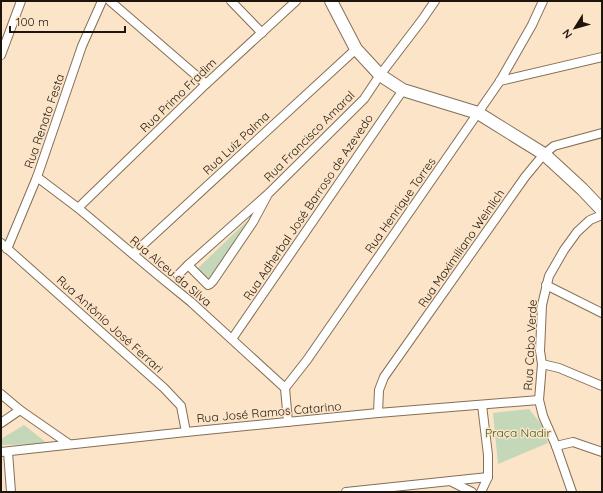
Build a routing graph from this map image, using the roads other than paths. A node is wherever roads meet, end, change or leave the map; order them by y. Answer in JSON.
{"nodes":[{"id":1,"x":21,"y":1,"type":"edge"},
{"id":2,"x":102,"y":1,"type":"edge"},
{"id":3,"x":110,"y":1,"type":"edge"},
{"id":4,"x":231,"y":1,"type":"edge"},
{"id":5,"x":296,"y":1,"type":"edge"},
{"id":6,"x":331,"y":1,"type":"edge"},
{"id":7,"x":435,"y":1,"type":"edge"},
{"id":8,"x":543,"y":1,"type":"edge"},
{"id":9,"x":262,"y":33,"type":"junction"},
{"id":10,"x":356,"y":49,"type":"junction"},
{"id":11,"x":1,"y":55,"type":"edge"},
{"id":12,"x":602,"y":58,"type":"edge"},
{"id":13,"x":380,"y":75,"type":"junction"},
{"id":14,"x":500,"y":81,"type":"junction"},
{"id":15,"x":206,"y":84,"type":"junction"},
{"id":16,"x":403,"y":90,"type":"junction"},
{"id":17,"x":478,"y":113,"type":"junction"},
{"id":18,"x":602,"y":133,"type":"edge"},
{"id":19,"x":544,"y":154,"type":"junction"},
{"id":20,"x":37,"y":177,"type":"junction"},
{"id":21,"x":268,"y":194,"type":"junction"},
{"id":22,"x":78,"y":208,"type":"junction"},
{"id":23,"x":602,"y":210,"type":"edge"},
{"id":24,"x":602,"y":215,"type":"edge"},
{"id":25,"x":4,"y":246,"type":"edge"},
{"id":26,"x":133,"y":254,"type":"junction"},
{"id":27,"x":188,"y":265,"type":"junction"},
{"id":28,"x":178,"y":275,"type":"dead end"},
{"id":29,"x":546,"y":285,"type":"junction"},
{"id":30,"x":602,"y":313,"type":"edge"},
{"id":31,"x":232,"y":339,"type":"junction"},
{"id":32,"x":542,"y":364,"type":"junction"},
{"id":33,"x":602,"y":386,"type":"edge"},
{"id":34,"x":285,"y":388,"type":"junction"},
{"id":35,"x":1,"y":394,"type":"edge"},
{"id":36,"x":539,"y":400,"type":"junction"},
{"id":37,"x":482,"y":405,"type":"junction"},
{"id":38,"x":20,"y":410,"type":"junction"},
{"id":39,"x":378,"y":413,"type":"junction"},
{"id":40,"x":288,"y":422,"type":"junction"},
{"id":41,"x":1,"y":423,"type":"edge"},
{"id":42,"x":186,"y":432,"type":"junction"},
{"id":43,"x":69,"y":444,"type":"junction"},
{"id":44,"x":556,"y":446,"type":"junction"},
{"id":45,"x":4,"y":452,"type":"edge"},
{"id":46,"x":602,"y":452,"type":"edge"},
{"id":47,"x":488,"y":477,"type":"junction"},
{"id":48,"x":452,"y":482,"type":"junction"},
{"id":49,"x":11,"y":492,"type":"edge"},
{"id":50,"x":346,"y":492,"type":"edge"},
{"id":51,"x":472,"y":492,"type":"edge"},
{"id":52,"x":481,"y":492,"type":"edge"},
{"id":53,"x":572,"y":492,"type":"edge"}],
"edges":[{"from":1,"to":11,"type":"street"},
{"from":2,"to":20,"type":"street","name":"Rua Renato Festa"},
{"from":3,"to":15,"type":"street"},
{"from":4,"to":9,"type":"street"},
{"from":5,"to":9,"type":"street","name":"Rua Primo Fradim"},
{"from":6,"to":10,"type":"street"},
{"from":7,"to":13,"type":"street","name":"Rua Francisco Amaral"},
{"from":8,"to":14,"type":"street","name":"Rua Henrique Torres"},
{"from":9,"to":15,"type":"street","name":"Rua Primo Fradim"},
{"from":10,"to":13,"type":"street"},
{"from":10,"to":26,"type":"street","name":"Rua Luiz Palma"},
{"from":12,"to":14,"type":"street"},
{"from":13,"to":16,"type":"street"},
{"from":13,"to":21,"type":"street","name":"Rua Francisco Amaral"},
{"from":14,"to":17,"type":"street","name":"Rua Henrique Torres"},
{"from":15,"to":22,"type":"street","name":"Rua Primo Fradim"},
{"from":16,"to":17,"type":"street"},
{"from":16,"to":31,"type":"street","name":"Rua Adherbal José Barroso de Azevedo"},
{"from":17,"to":19,"type":"street"},
{"from":17,"to":34,"type":"street","name":"Rua Henrique Torres"},
{"from":18,"to":19,"type":"street","name":"Rua Maximiliano Weinlich"},
{"from":19,"to":23,"type":"street"},
{"from":19,"to":39,"type":"street","name":"Rua Maximiliano Weinlich"},
{"from":20,"to":22,"type":"street","name":"Rua Alceu da Silva"},
{"from":20,"to":25,"type":"street","name":"Rua Renato Festa"},
{"from":21,"to":27,"type":"street","name":"Rua Francisco Amaral"},
{"from":21,"to":27,"type":"street","name":"Rua Francisco Amaral"},
{"from":22,"to":26,"type":"street","name":"Rua Alceu da Silva"},
{"from":24,"to":29,"type":"street","name":"Rua Cabo Verde"},
{"from":25,"to":42,"type":"street","name":"Rua Antônio José Ferrari"},
{"from":26,"to":31,"type":"street","name":"Rua Alceu da Silva"},
{"from":27,"to":28,"type":"street","name":"Rua Francisco Amaral"},
{"from":29,"to":30,"type":"street"},
{"from":29,"to":32,"type":"street","name":"Rua Cabo Verde"},
{"from":31,"to":34,"type":"street","name":"Rua Alceu da Silva"},
{"from":32,"to":33,"type":"street"},
{"from":32,"to":36,"type":"street","name":"Rua Cabo Verde"},
{"from":34,"to":40,"type":"street"},
{"from":35,"to":38,"type":"street"},
{"from":36,"to":37,"type":"street","name":"Rua José Ramos Catarino"},
{"from":36,"to":44,"type":"street","name":"Rua Cabo Verde"},
{"from":37,"to":39,"type":"street","name":"Rua José Ramos Catarino"},
{"from":37,"to":47,"type":"street"},
{"from":38,"to":41,"type":"street"},
{"from":38,"to":43,"type":"street"},
{"from":39,"to":40,"type":"street","name":"Rua José Ramos Catarino"},
{"from":40,"to":42,"type":"street","name":"Rua José Ramos Catarino"},
{"from":42,"to":43,"type":"street","name":"Rua José Ramos Catarino"},
{"from":43,"to":45,"type":"street","name":"Rua José Ramos Catarino"},
{"from":44,"to":46,"type":"street"},
{"from":44,"to":53,"type":"street","name":"Rua Cabo Verde"},
{"from":45,"to":49,"type":"street"},
{"from":47,"to":48,"type":"street"},
{"from":47,"to":52,"type":"street"},
{"from":48,"to":50,"type":"street"},
{"from":48,"to":51,"type":"street"}]}
